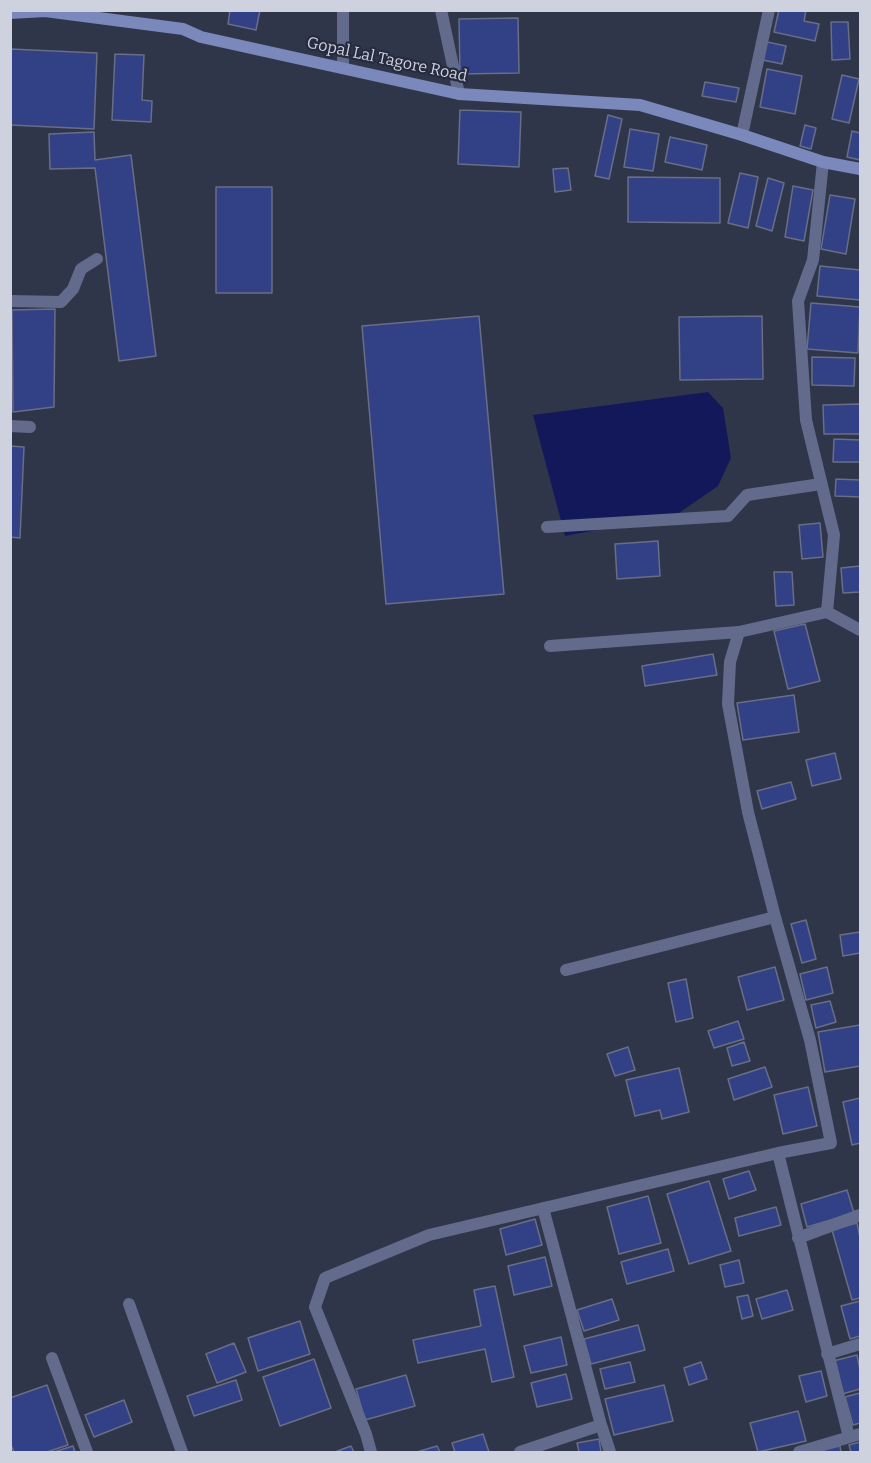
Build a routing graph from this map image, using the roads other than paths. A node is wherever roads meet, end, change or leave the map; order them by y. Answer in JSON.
{"nodes":[{"id":1,"x":343,"y":10,"type":"edge"},
{"id":2,"x":441,"y":10,"type":"edge"},
{"id":3,"x":769,"y":10,"type":"edge"},
{"id":4,"x":45,"y":11,"type":"edge"},
{"id":5,"x":10,"y":13,"type":"edge"},
{"id":6,"x":343,"y":68,"type":"junction"},
{"id":7,"x":459,"y":94,"type":"junction"},
{"id":8,"x":742,"y":135,"type":"junction"},
{"id":9,"x":823,"y":162,"type":"junction"},
{"id":10,"x":861,"y":169,"type":"edge"},
{"id":11,"x":97,"y":259,"type":"dead end"},
{"id":12,"x":10,"y":301,"type":"edge"},
{"id":13,"x":10,"y":426,"type":"edge"},
{"id":14,"x":30,"y":427,"type":"dead end"},
{"id":15,"x":821,"y":483,"type":"junction"},
{"id":16,"x":547,"y":527,"type":"dead end"},
{"id":17,"x":827,"y":612,"type":"junction"},
{"id":18,"x":861,"y":630,"type":"edge"},
{"id":19,"x":739,"y":632,"type":"junction"},
{"id":20,"x":550,"y":646,"type":"dead end"},
{"id":21,"x":775,"y":917,"type":"junction"},
{"id":22,"x":566,"y":970,"type":"dead end"},
{"id":23,"x":778,"y":1153,"type":"junction"},
{"id":24,"x":543,"y":1208,"type":"junction"},
{"id":25,"x":861,"y":1215,"type":"edge"},
{"id":26,"x":798,"y":1238,"type":"junction"},
{"id":27,"x":129,"y":1304,"type":"dead end"},
{"id":28,"x":861,"y":1344,"type":"edge"},
{"id":29,"x":827,"y":1354,"type":"junction"},
{"id":30,"x":52,"y":1358,"type":"dead end"},
{"id":31,"x":601,"y":1425,"type":"junction"},
{"id":32,"x":855,"y":1436,"type":"edge"},
{"id":33,"x":87,"y":1452,"type":"edge"},
{"id":34,"x":182,"y":1452,"type":"edge"},
{"id":35,"x":371,"y":1452,"type":"edge"},
{"id":36,"x":520,"y":1452,"type":"edge"},
{"id":37,"x":610,"y":1452,"type":"edge"},
{"id":38,"x":799,"y":1452,"type":"edge"}],
"edges":[{"from":1,"to":6,"type":"street"},
{"from":2,"to":7,"type":"street"},
{"from":3,"to":8,"type":"street"},
{"from":4,"to":5,"type":"street","name":"Gopal Lal Tagore Road"},
{"from":4,"to":6,"type":"street","name":"Gopal Lal Tagore Road"},
{"from":6,"to":7,"type":"street","name":"Gopal Lal Tagore Road"},
{"from":7,"to":8,"type":"street","name":"Gopal Lal Tagore Road"},
{"from":8,"to":9,"type":"street","name":"Gopal Lal Tagore Road"},
{"from":9,"to":10,"type":"street","name":"Gopal Lal Tagore Road"},
{"from":9,"to":15,"type":"street"},
{"from":11,"to":12,"type":"street"},
{"from":13,"to":14,"type":"street"},
{"from":15,"to":16,"type":"street"},
{"from":15,"to":17,"type":"street"},
{"from":17,"to":18,"type":"street"},
{"from":17,"to":19,"type":"street"},
{"from":19,"to":20,"type":"street"},
{"from":19,"to":21,"type":"street"},
{"from":21,"to":22,"type":"street"},
{"from":21,"to":23,"type":"street"},
{"from":23,"to":24,"type":"street"},
{"from":23,"to":26,"type":"street"},
{"from":24,"to":31,"type":"street"},
{"from":24,"to":35,"type":"street"},
{"from":25,"to":26,"type":"street"},
{"from":26,"to":29,"type":"street"},
{"from":27,"to":34,"type":"street"},
{"from":28,"to":29,"type":"street"},
{"from":29,"to":32,"type":"street"},
{"from":30,"to":33,"type":"street"},
{"from":31,"to":36,"type":"street"},
{"from":31,"to":37,"type":"street"},
{"from":32,"to":38,"type":"street"}]}
